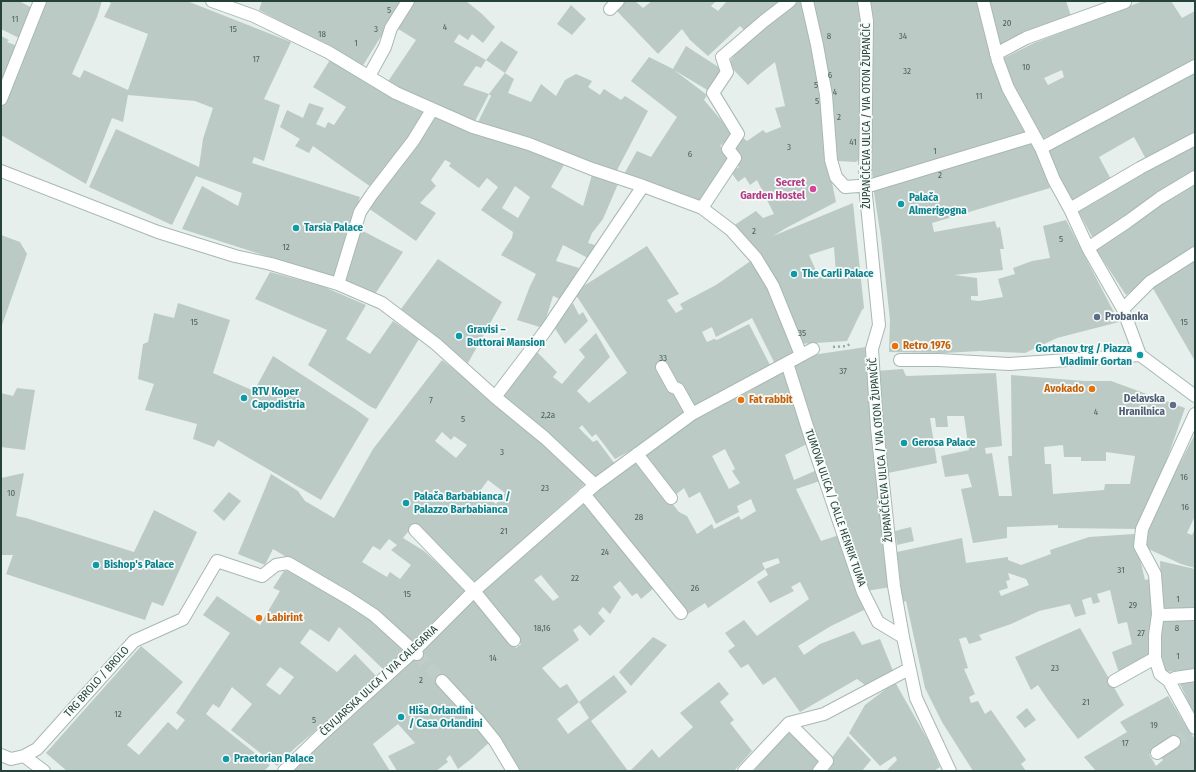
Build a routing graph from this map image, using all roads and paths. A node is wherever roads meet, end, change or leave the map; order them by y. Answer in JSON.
{"nodes":[{"id":1,"x":40,"y":1,"type":"edge"},
{"id":2,"x":212,"y":1,"type":"edge"},
{"id":3,"x":408,"y":1,"type":"edge"},
{"id":4,"x":790,"y":1,"type":"edge"},
{"id":5,"x":807,"y":1,"type":"edge"},
{"id":6,"x":864,"y":1,"type":"edge"},
{"id":7,"x":983,"y":1,"type":"edge"},
{"id":8,"x":1125,"y":2,"type":"dead end"},
{"id":9,"x":996,"y":54,"type":"junction"},
{"id":10,"x":1195,"y":66,"type":"edge"},
{"id":11,"x":368,"y":76,"type":"junction"},
{"id":12,"x":1,"y":99,"type":"edge"},
{"id":13,"x":432,"y":110,"type":"junction"},
{"id":14,"x":1034,"y":136,"type":"junction"},
{"id":15,"x":1195,"y":139,"type":"edge"},
{"id":16,"x":1041,"y":148,"type":"junction"},
{"id":17,"x":1,"y":171,"type":"edge"},
{"id":18,"x":1195,"y":177,"type":"edge"},
{"id":19,"x":865,"y":185,"type":"junction"},
{"id":20,"x":643,"y":186,"type":"junction"},
{"id":21,"x":702,"y":208,"type":"junction"},
{"id":22,"x":1070,"y":209,"type":"junction"},
{"id":23,"x":1088,"y":248,"type":"junction"},
{"id":24,"x":1195,"y":254,"type":"edge"},
{"id":25,"x":338,"y":284,"type":"junction"},
{"id":26,"x":1123,"y":309,"type":"junction"},
{"id":27,"x":879,"y":325,"type":"junction"},
{"id":28,"x":813,"y":349,"type":"joint"},
{"id":29,"x":801,"y":355,"type":"junction"},
{"id":30,"x":1140,"y":355,"type":"junction"},
{"id":31,"x":900,"y":360,"type":"dead end"},
{"id":32,"x":787,"y":364,"type":"junction"},
{"id":33,"x":662,"y":367,"type":"dead end"},
{"id":34,"x":1195,"y":396,"type":"edge"},
{"id":35,"x":495,"y":397,"type":"junction"},
{"id":36,"x":692,"y":414,"type":"junction"},
{"id":37,"x":1195,"y":414,"type":"edge"},
{"id":38,"x":637,"y":454,"type":"junction"},
{"id":39,"x":595,"y":485,"type":"junction"},
{"id":40,"x":584,"y":494,"type":"junction"},
{"id":41,"x":671,"y":498,"type":"dead end"},
{"id":42,"x":414,"y":530,"type":"dead end"},
{"id":43,"x":474,"y":590,"type":"junction"},
{"id":44,"x":681,"y":613,"type":"dead end"},
{"id":45,"x":1158,"y":614,"type":"junction"},
{"id":46,"x":1195,"y":614,"type":"edge"},
{"id":47,"x":903,"y":637,"type":"junction"},
{"id":48,"x":514,"y":640,"type":"dead end"},
{"id":49,"x":416,"y":652,"type":"junction"},
{"id":50,"x":1155,"y":658,"type":"junction"},
{"id":51,"x":909,"y":669,"type":"junction"},
{"id":52,"x":1195,"y":675,"type":"edge"},
{"id":53,"x":442,"y":681,"type":"tunnel mouth"},
{"id":54,"x":1114,"y":681,"type":"dead end"},
{"id":55,"x":1169,"y":681,"type":"junction"},
{"id":56,"x":789,"y":723,"type":"junction"},
{"id":57,"x":1193,"y":730,"type":"edge"},
{"id":58,"x":1174,"y":742,"type":"tunnel mouth"},
{"id":59,"x":1157,"y":753,"type":"dead end"},
{"id":60,"x":1,"y":755,"type":"edge"},
{"id":61,"x":24,"y":756,"type":"junction"},
{"id":62,"x":44,"y":771,"type":"edge"},
{"id":63,"x":284,"y":771,"type":"edge"},
{"id":64,"x":513,"y":771,"type":"edge"},
{"id":65,"x":744,"y":771,"type":"edge"},
{"id":66,"x":819,"y":771,"type":"edge"},
{"id":67,"x":950,"y":771,"type":"edge"}],
"edges":[{"from":1,"to":12,"type":"street"},
{"from":2,"to":11,"type":"street"},
{"from":3,"to":11,"type":"street"},
{"from":4,"to":21,"type":"street"},
{"from":5,"to":19,"type":"street"},
{"from":6,"to":19,"type":"street","name":"ŽUPANČIČEVA ULICA / VIA OTON ŽUPANČIČ"},
{"from":7,"to":9,"type":"street"},
{"from":8,"to":9,"type":"street"},
{"from":9,"to":14,"type":"street"},
{"from":10,"to":16,"type":"street"},
{"from":11,"to":13,"type":"street"},
{"from":13,"to":20,"type":"street"},
{"from":13,"to":25,"type":"street"},
{"from":14,"to":16,"type":"street"},
{"from":14,"to":19,"type":"street"},
{"from":15,"to":22,"type":"street"},
{"from":16,"to":22,"type":"street"},
{"from":17,"to":25,"type":"street"},
{"from":18,"to":23,"type":"street"},
{"from":19,"to":27,"type":"street","name":"ŽUPANČIČEVA ULICA / VIA OTON ŽUPANČIČ"},
{"from":20,"to":21,"type":"street"},
{"from":20,"to":35,"type":"street"},
{"from":21,"to":29,"type":"street"},
{"from":22,"to":23,"type":"street"},
{"from":23,"to":26,"type":"street"},
{"from":24,"to":26,"type":"street"},
{"from":25,"to":35,"type":"street"},
{"from":26,"to":30,"type":"street"},
{"from":27,"to":28,"type":"path"},
{"from":27,"to":47,"type":"street","name":"ŽUPANČIČEVA ULICA / VIA OTON ŽUPANČIČ"},
{"from":28,"to":29,"type":"street","name":"ČEVLJARSKA ULICA / VIA CALEGARIA"},
{"from":29,"to":32,"type":"street","name":"ČEVLJARSKA ULICA / VIA CALEGARIA"},
{"from":30,"to":31,"type":"street"},
{"from":30,"to":34,"type":"street"},
{"from":32,"to":36,"type":"street","name":"ČEVLJARSKA ULICA / VIA CALEGARIA"},
{"from":32,"to":47,"type":"street","name":"TUMOVA ULICA / CALLE HENRIK TUMA"},
{"from":33,"to":36,"type":"street"},
{"from":35,"to":39,"type":"street"},
{"from":36,"to":38,"type":"street","name":"ČEVLJARSKA ULICA / VIA CALEGARIA"},
{"from":37,"to":45,"type":"street"},
{"from":38,"to":39,"type":"street","name":"ČEVLJARSKA ULICA / VIA CALEGARIA"},
{"from":38,"to":41,"type":"street"},
{"from":39,"to":40,"type":"street","name":"ČEVLJARSKA ULICA / VIA CALEGARIA"},
{"from":40,"to":43,"type":"street","name":"ČEVLJARSKA ULICA / VIA CALEGARIA"},
{"from":40,"to":44,"type":"street"},
{"from":42,"to":43,"type":"street"},
{"from":43,"to":48,"type":"street"},
{"from":43,"to":49,"type":"street","name":"ČEVLJARSKA ULICA / VIA CALEGARIA"},
{"from":45,"to":46,"type":"street"},
{"from":45,"to":50,"type":"street"},
{"from":47,"to":51,"type":"street","name":"ŽUPANČIČEVA ULICA / VIA OTON ŽUPANČIČ"},
{"from":49,"to":61,"type":"street","name":"TRG BROLO / BROLO"},
{"from":49,"to":63,"type":"street","name":"ČEVLJARSKA ULICA / VIA CALEGARIA"},
{"from":50,"to":54,"type":"street"},
{"from":50,"to":55,"type":"street"},
{"from":51,"to":56,"type":"street"},
{"from":51,"to":67,"type":"street","name":"ŽUPANČIČEVA ULICA / VIA OTON ŽUPANČIČ"},
{"from":52,"to":55,"type":"street"},
{"from":53,"to":64,"type":"street"},
{"from":55,"to":57,"type":"street"},
{"from":56,"to":65,"type":"street"},
{"from":56,"to":66,"type":"street"},
{"from":58,"to":59,"type":"street"},
{"from":60,"to":61,"type":"street"},
{"from":61,"to":62,"type":"street"}]}
